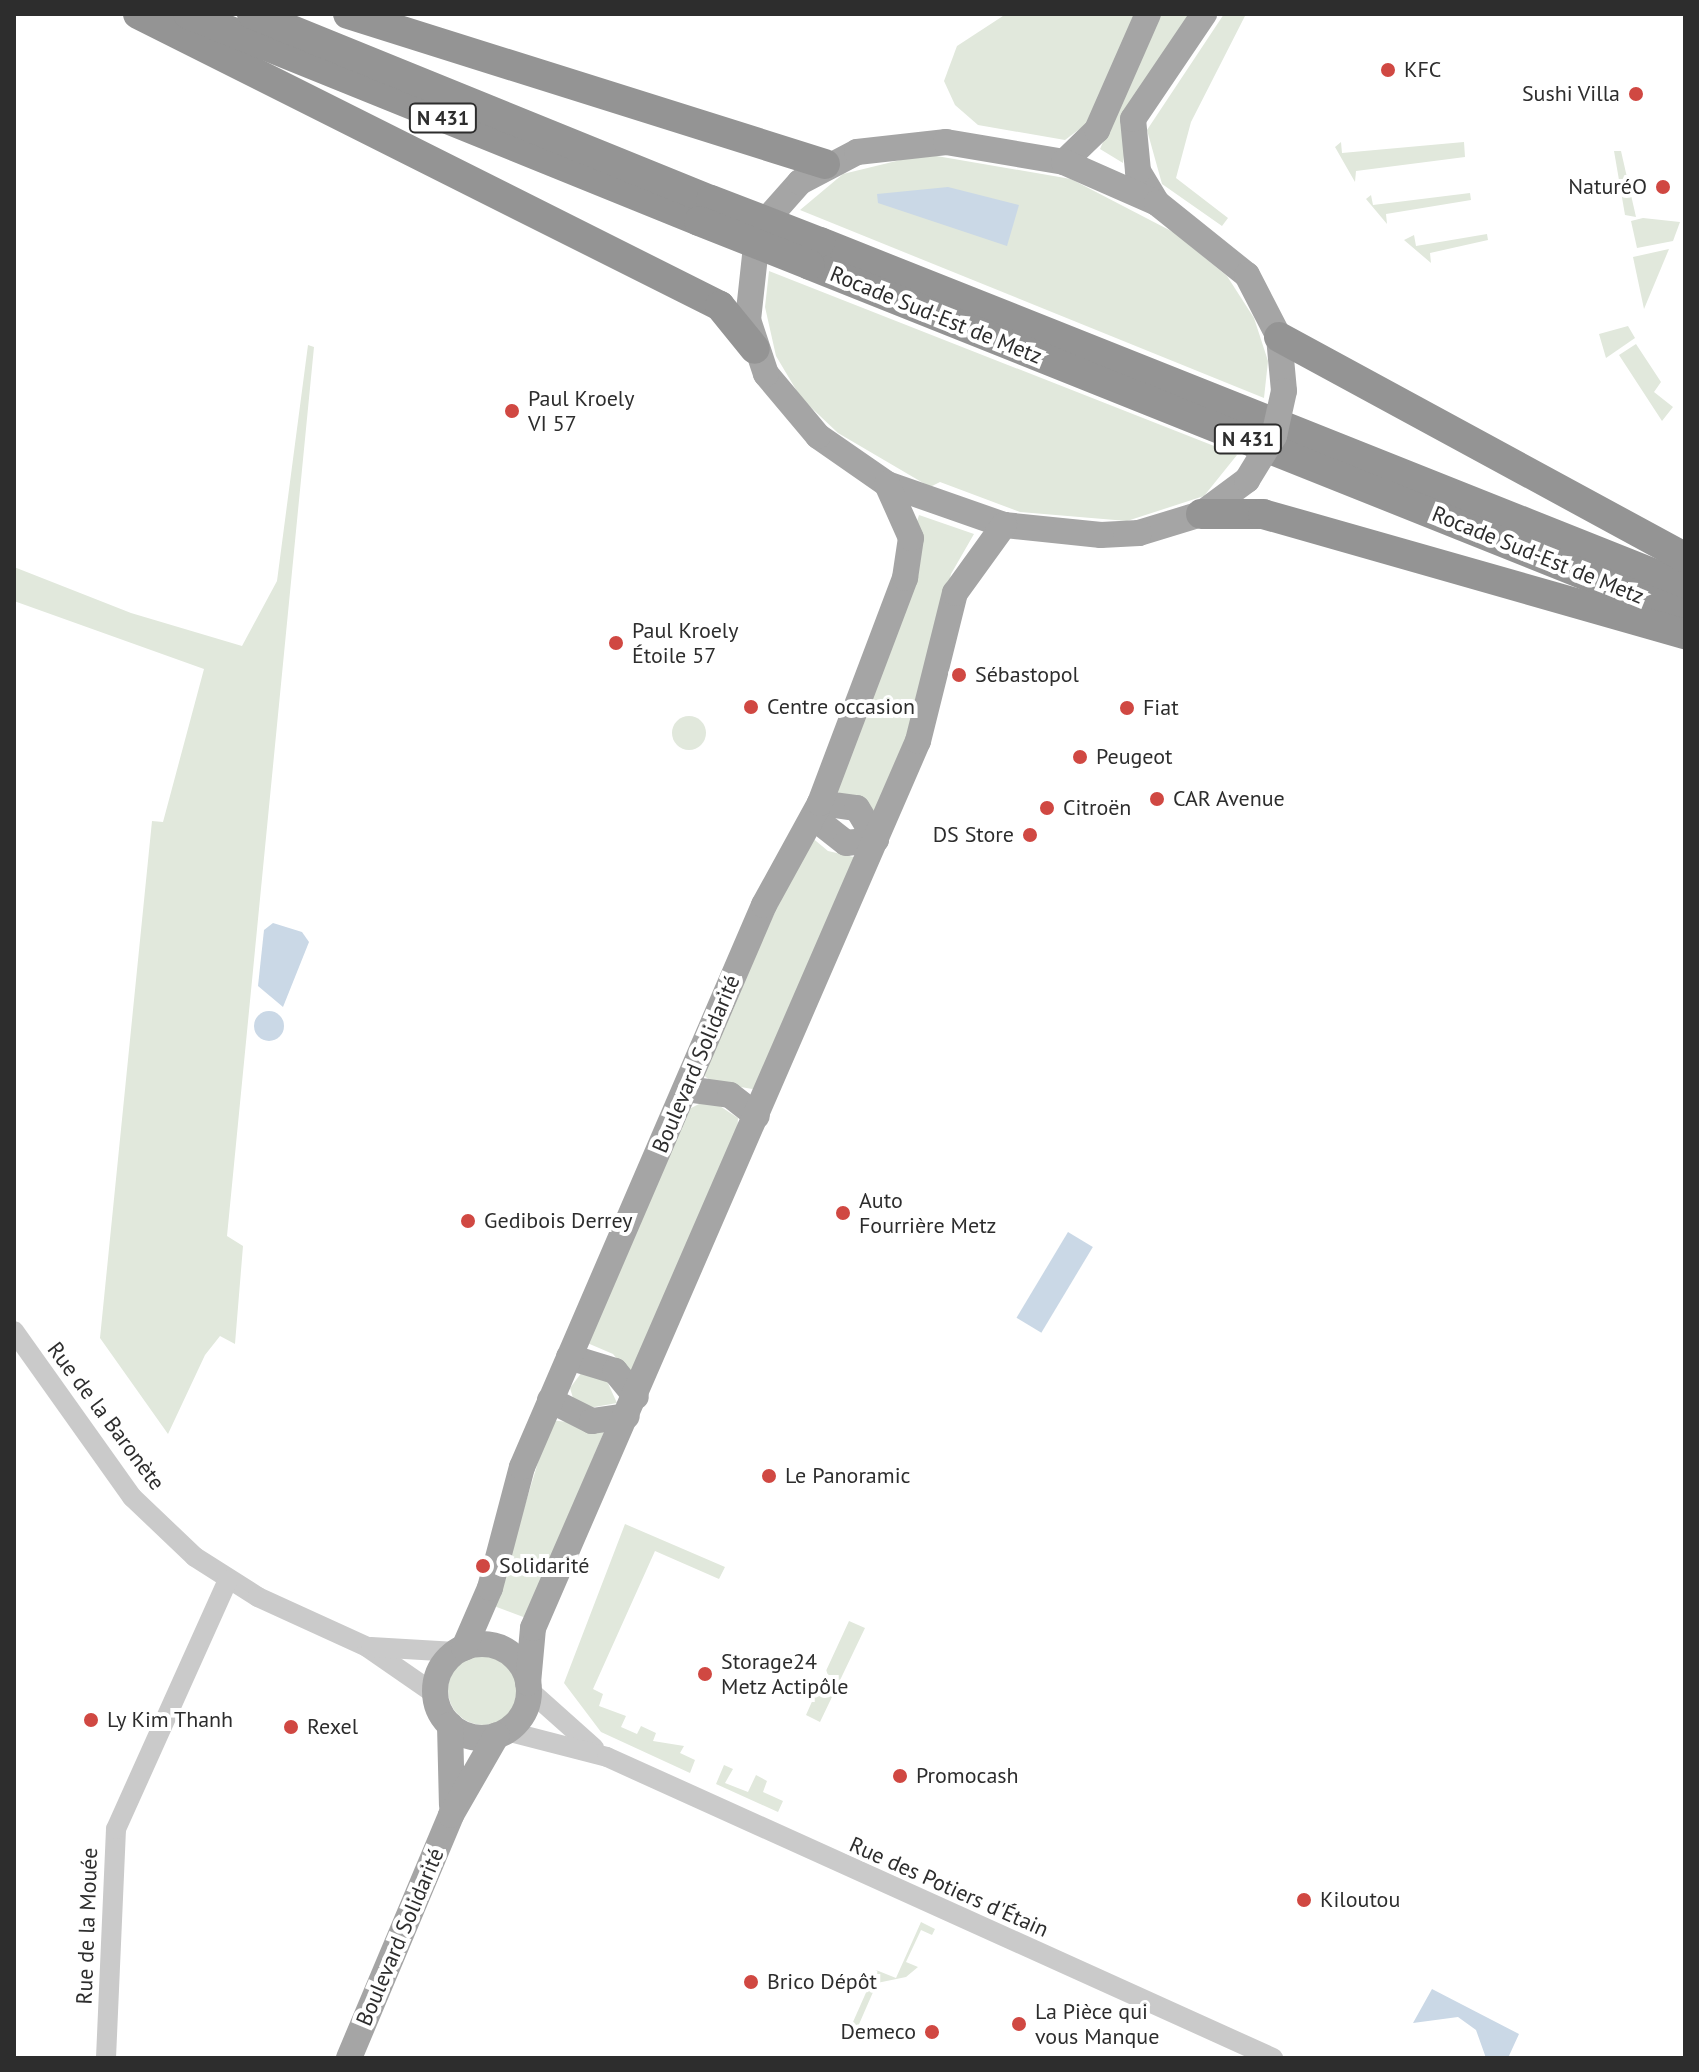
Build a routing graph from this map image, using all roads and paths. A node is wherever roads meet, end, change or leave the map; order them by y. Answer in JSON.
{"nodes":[{"id":1,"x":138,"y":14,"type":"edge"},
{"id":2,"x":188,"y":14,"type":"edge"},
{"id":3,"x":252,"y":14,"type":"edge"},
{"id":4,"x":348,"y":14,"type":"edge"},
{"id":5,"x":1148,"y":14,"type":"edge"},
{"id":6,"x":1204,"y":14,"type":"edge"},
{"id":7,"x":1064,"y":162,"type":"junction"},
{"id":8,"x":825,"y":164,"type":"junction"},
{"id":9,"x":1157,"y":203,"type":"junction"},
{"id":10,"x":705,"y":210,"type":"junction"},
{"id":11,"x":815,"y":254,"type":"junction"},
{"id":12,"x":1279,"y":337,"type":"junction"},
{"id":13,"x":755,"y":349,"type":"junction"},
{"id":14,"x":887,"y":484,"type":"junction"},
{"id":15,"x":1201,"y":514,"type":"junction"},
{"id":16,"x":1004,"y":525,"type":"junction"},
{"id":17,"x":1685,"y":557,"type":"edge"},
{"id":18,"x":1685,"y":586,"type":"edge"},
{"id":19,"x":1685,"y":615,"type":"edge"},
{"id":20,"x":1685,"y":634,"type":"edge"},
{"id":21,"x":817,"y":810,"type":"junction"},
{"id":22,"x":876,"y":840,"type":"junction"},
{"id":23,"x":686,"y":1089,"type":"junction"},
{"id":24,"x":757,"y":1116,"type":"junction"},
{"id":25,"x":14,"y":1331,"type":"edge"},
{"id":26,"x":569,"y":1357,"type":"junction"},
{"id":27,"x":550,"y":1400,"type":"junction"},
{"id":28,"x":632,"y":1407,"type":"junction"},
{"id":29,"x":228,"y":1580,"type":"junction"},
{"id":30,"x":367,"y":1647,"type":"junction"},
{"id":31,"x":460,"y":1650,"type":"junction"},
{"id":32,"x":529,"y":1686,"type":"junction"},
{"id":33,"x":435,"y":1694,"type":"junction"},
{"id":34,"x":450,"y":1725,"type":"junction"},
{"id":35,"x":501,"y":1733,"type":"junction"},
{"id":36,"x":607,"y":1757,"type":"junction"},
{"id":37,"x":451,"y":1815,"type":"junction"},
{"id":38,"x":106,"y":2058,"type":"edge"},
{"id":39,"x":349,"y":2058,"type":"edge"},
{"id":40,"x":1273,"y":2058,"type":"edge"}],
"edges":[{"from":1,"to":13,"type":"highway"},
{"from":2,"to":10,"type":"highway","name":"Rocade Sud-Est de Metz","number":"N 431"},
{"from":3,"to":10,"type":"highway","name":"Rocade Sud-Est de Metz","number":"N 431"},
{"from":4,"to":8,"type":"highway"},
{"from":5,"to":7,"type":"main road"},
{"from":6,"to":9,"type":"main road"},
{"from":7,"to":8,"type":"main road"},
{"from":7,"to":9,"type":"main road"},
{"from":8,"to":13,"type":"main road"},
{"from":9,"to":12,"type":"main road"},
{"from":10,"to":11,"type":"highway","name":"Rocade Sud-Est de Metz","number":"N 431","bridge":true},
{"from":11,"to":18,"type":"highway","name":"Rocade Sud-Est de Metz","number":"N 431"},
{"from":11,"to":19,"type":"highway","name":"Rocade Sud-Est de Metz","number":"N 431"},
{"from":12,"to":15,"type":"main road","bridge":true},
{"from":12,"to":17,"type":"highway"},
{"from":13,"to":14,"type":"main road"},
{"from":14,"to":16,"type":"main road"},
{"from":14,"to":21,"type":"main road","name":"Boulevard Solidarité"},
{"from":15,"to":16,"type":"main road"},
{"from":15,"to":20,"type":"highway"},
{"from":16,"to":22,"type":"main road"},
{"from":21,"to":22,"type":"main road"},
{"from":21,"to":22,"type":"main road"},
{"from":21,"to":23,"type":"main road","name":"Boulevard Solidarité"},
{"from":22,"to":24,"type":"main road"},
{"from":23,"to":24,"type":"main road"},
{"from":23,"to":26,"type":"main road","name":"Boulevard Solidarité"},
{"from":24,"to":28,"type":"main road"},
{"from":25,"to":29,"type":"street","name":"Rue de la Baronète"},
{"from":26,"to":27,"type":"main road","name":"Boulevard Solidarité"},
{"from":26,"to":28,"type":"main road"},
{"from":27,"to":28,"type":"main road"},
{"from":27,"to":31,"type":"main road","name":"Boulevard Solidarité"},
{"from":28,"to":32,"type":"main road"},
{"from":29,"to":30,"type":"street","name":"Rue de la Baronète"},
{"from":29,"to":38,"type":"street","name":"Rue de la Mouée"},
{"from":30,"to":31,"type":"street","name":"Rue de la Baronète"},
{"from":30,"to":33,"type":"street","name":"Rue de la Baronète"},
{"from":31,"to":32,"type":"main road"},
{"from":31,"to":33,"type":"main road"},
{"from":32,"to":35,"type":"main road"},
{"from":32,"to":36,"type":"street","name":"Rue des Potiers d'Étain"},
{"from":33,"to":34,"type":"main road"},
{"from":34,"to":35,"type":"main road"},
{"from":34,"to":37,"type":"main road","name":"Boulevard Solidarité"},
{"from":35,"to":36,"type":"street","name":"Rue des Potiers d'Étain"},
{"from":35,"to":37,"type":"main road","name":"Boulevard Solidarité"},
{"from":36,"to":40,"type":"street","name":"Rue des Potiers d'Étain"},
{"from":37,"to":39,"type":"main road","name":"Boulevard Solidarité"}]}
